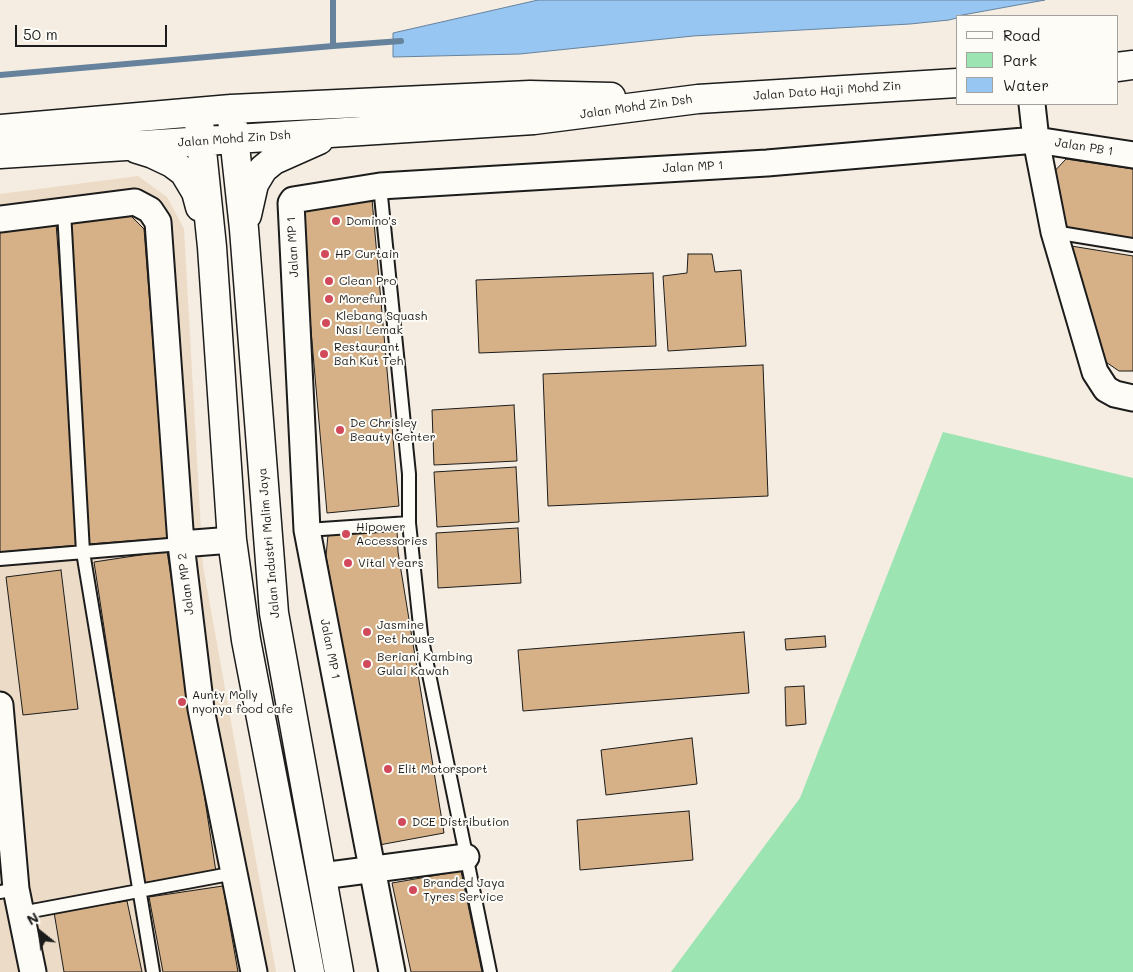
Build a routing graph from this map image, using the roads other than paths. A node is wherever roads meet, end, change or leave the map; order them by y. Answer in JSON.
{"nodes":[{"id":1,"x":1133,"y":65,"type":"edge"},
{"id":2,"x":1118,"y":67,"type":"edge"},
{"id":3,"x":956,"y":83,"type":"edge"},
{"id":4,"x":698,"y":99,"type":"junction"},
{"id":5,"x":1032,"y":105,"type":"edge"},
{"id":6,"x":231,"y":109,"type":"junction"},
{"id":7,"x":198,"y":112,"type":"junction"},
{"id":8,"x":0,"y":129,"type":"edge"},
{"id":9,"x":338,"y":131,"type":"junction"},
{"id":10,"x":233,"y":140,"type":"junction"},
{"id":11,"x":1036,"y":140,"type":"junction"},
{"id":12,"x":200,"y":142,"type":"junction"},
{"id":13,"x":124,"y":146,"type":"junction"},
{"id":14,"x":0,"y":154,"type":"edge"},
{"id":15,"x":1133,"y":154,"type":"edge"},
{"id":16,"x":380,"y":186,"type":"junction"},
{"id":17,"x":64,"y":211,"type":"junction"},
{"id":18,"x":0,"y":219,"type":"edge"},
{"id":19,"x":244,"y":229,"type":"junction"},
{"id":20,"x":1054,"y":232,"type":"junction"},
{"id":21,"x":1133,"y":245,"type":"edge"},
{"id":22,"x":212,"y":247,"type":"junction"},
{"id":23,"x":1133,"y":398,"type":"edge"},
{"id":24,"x":409,"y":523,"type":"junction"},
{"id":25,"x":307,"y":530,"type":"junction"},
{"id":26,"x":232,"y":540,"type":"junction"},
{"id":27,"x":181,"y":544,"type":"junction"},
{"id":28,"x":83,"y":552,"type":"junction"},
{"id":29,"x":0,"y":559,"type":"edge"},
{"id":30,"x":0,"y":705,"type":"edge"},
{"id":31,"x":466,"y":857,"type":"junction"},
{"id":32,"x":372,"y":869,"type":"junction"},
{"id":33,"x":235,"y":874,"type":"junction"},
{"id":34,"x":322,"y":876,"type":"junction"},
{"id":35,"x":8,"y":890,"type":"edge"},
{"id":36,"x":140,"y":891,"type":"junction"},
{"id":37,"x":22,"y":913,"type":"junction"},
{"id":38,"x":33,"y":972,"type":"edge"},
{"id":39,"x":153,"y":972,"type":"edge"},
{"id":40,"x":254,"y":972,"type":"edge"},
{"id":41,"x":310,"y":972,"type":"edge"},
{"id":42,"x":339,"y":972,"type":"edge"},
{"id":43,"x":392,"y":972,"type":"edge"},
{"id":44,"x":490,"y":972,"type":"edge"}],
"edges":[{"from":1,"to":2,"type":"main road"},
{"from":3,"to":4,"type":"main road","name":"Jalan Dato Haji Mohd Zin"},
{"from":4,"to":6,"type":"main road","name":"Jalan Mohd Zin Dsh"},
{"from":4,"to":9,"type":"main road","name":"Jalan Mohd Zin Dsh"},
{"from":5,"to":11,"type":"street"},
{"from":6,"to":7,"type":"main road","name":"Jalan Mohd Zin Dsh"},
{"from":6,"to":10,"type":"main road","name":"Jalan Industri Malim Jaya"},
{"from":7,"to":8,"type":"main road","name":"Jalan Mohd Zin Dsh"},
{"from":7,"to":12,"type":"main road"},
{"from":9,"to":10,"type":"main road","name":"Jalan Mohd Zin Dsh"},
{"from":9,"to":19,"type":"main road"},
{"from":10,"to":12,"type":"main road","name":"Jalan Mohd Zin Dsh"},
{"from":10,"to":19,"type":"main road","name":"Jalan Industri Malim Jaya"},
{"from":11,"to":15,"type":"street","name":"Jalan PB 1"},
{"from":11,"to":16,"type":"street","name":"Jalan MP 1"},
{"from":11,"to":20,"type":"street"},
{"from":12,"to":13,"type":"main road","name":"Jalan Mohd Zin Dsh"},
{"from":12,"to":22,"type":"main road"},
{"from":13,"to":14,"type":"main road","name":"Jalan Mohd Zin Dsh"},
{"from":13,"to":22,"type":"main road"},
{"from":16,"to":24,"type":"lane"},
{"from":16,"to":25,"type":"street","name":"Jalan MP 1"},
{"from":17,"to":18,"type":"street"},
{"from":17,"to":27,"type":"street","name":"Jalan MP 2"},
{"from":17,"to":28,"type":"lane"},
{"from":19,"to":34,"type":"main road","name":"Jalan Industri Malim Jaya"},
{"from":20,"to":21,"type":"lane"},
{"from":20,"to":23,"type":"street"},
{"from":22,"to":26,"type":"main road"},
{"from":24,"to":25,"type":"lane"},
{"from":24,"to":31,"type":"lane"},
{"from":25,"to":32,"type":"street","name":"Jalan MP 1"},
{"from":26,"to":27,"type":"street"},
{"from":26,"to":41,"type":"main road"},
{"from":27,"to":28,"type":"lane"},
{"from":27,"to":33,"type":"street","name":"Jalan MP 2"},
{"from":28,"to":29,"type":"lane"},
{"from":28,"to":36,"type":"lane"},
{"from":30,"to":35,"type":"street"},
{"from":31,"to":32,"type":"street"},
{"from":31,"to":44,"type":"lane"},
{"from":32,"to":34,"type":"street"},
{"from":32,"to":43,"type":"street","name":"Jalan MP 1"},
{"from":33,"to":36,"type":"lane"},
{"from":33,"to":40,"type":"street","name":"Jalan MP 2"},
{"from":34,"to":42,"type":"main road","name":"Jalan Industri Malim Jaya"},
{"from":35,"to":37,"type":"street"},
{"from":36,"to":37,"type":"lane"},
{"from":36,"to":39,"type":"lane"},
{"from":37,"to":38,"type":"street"}]}
